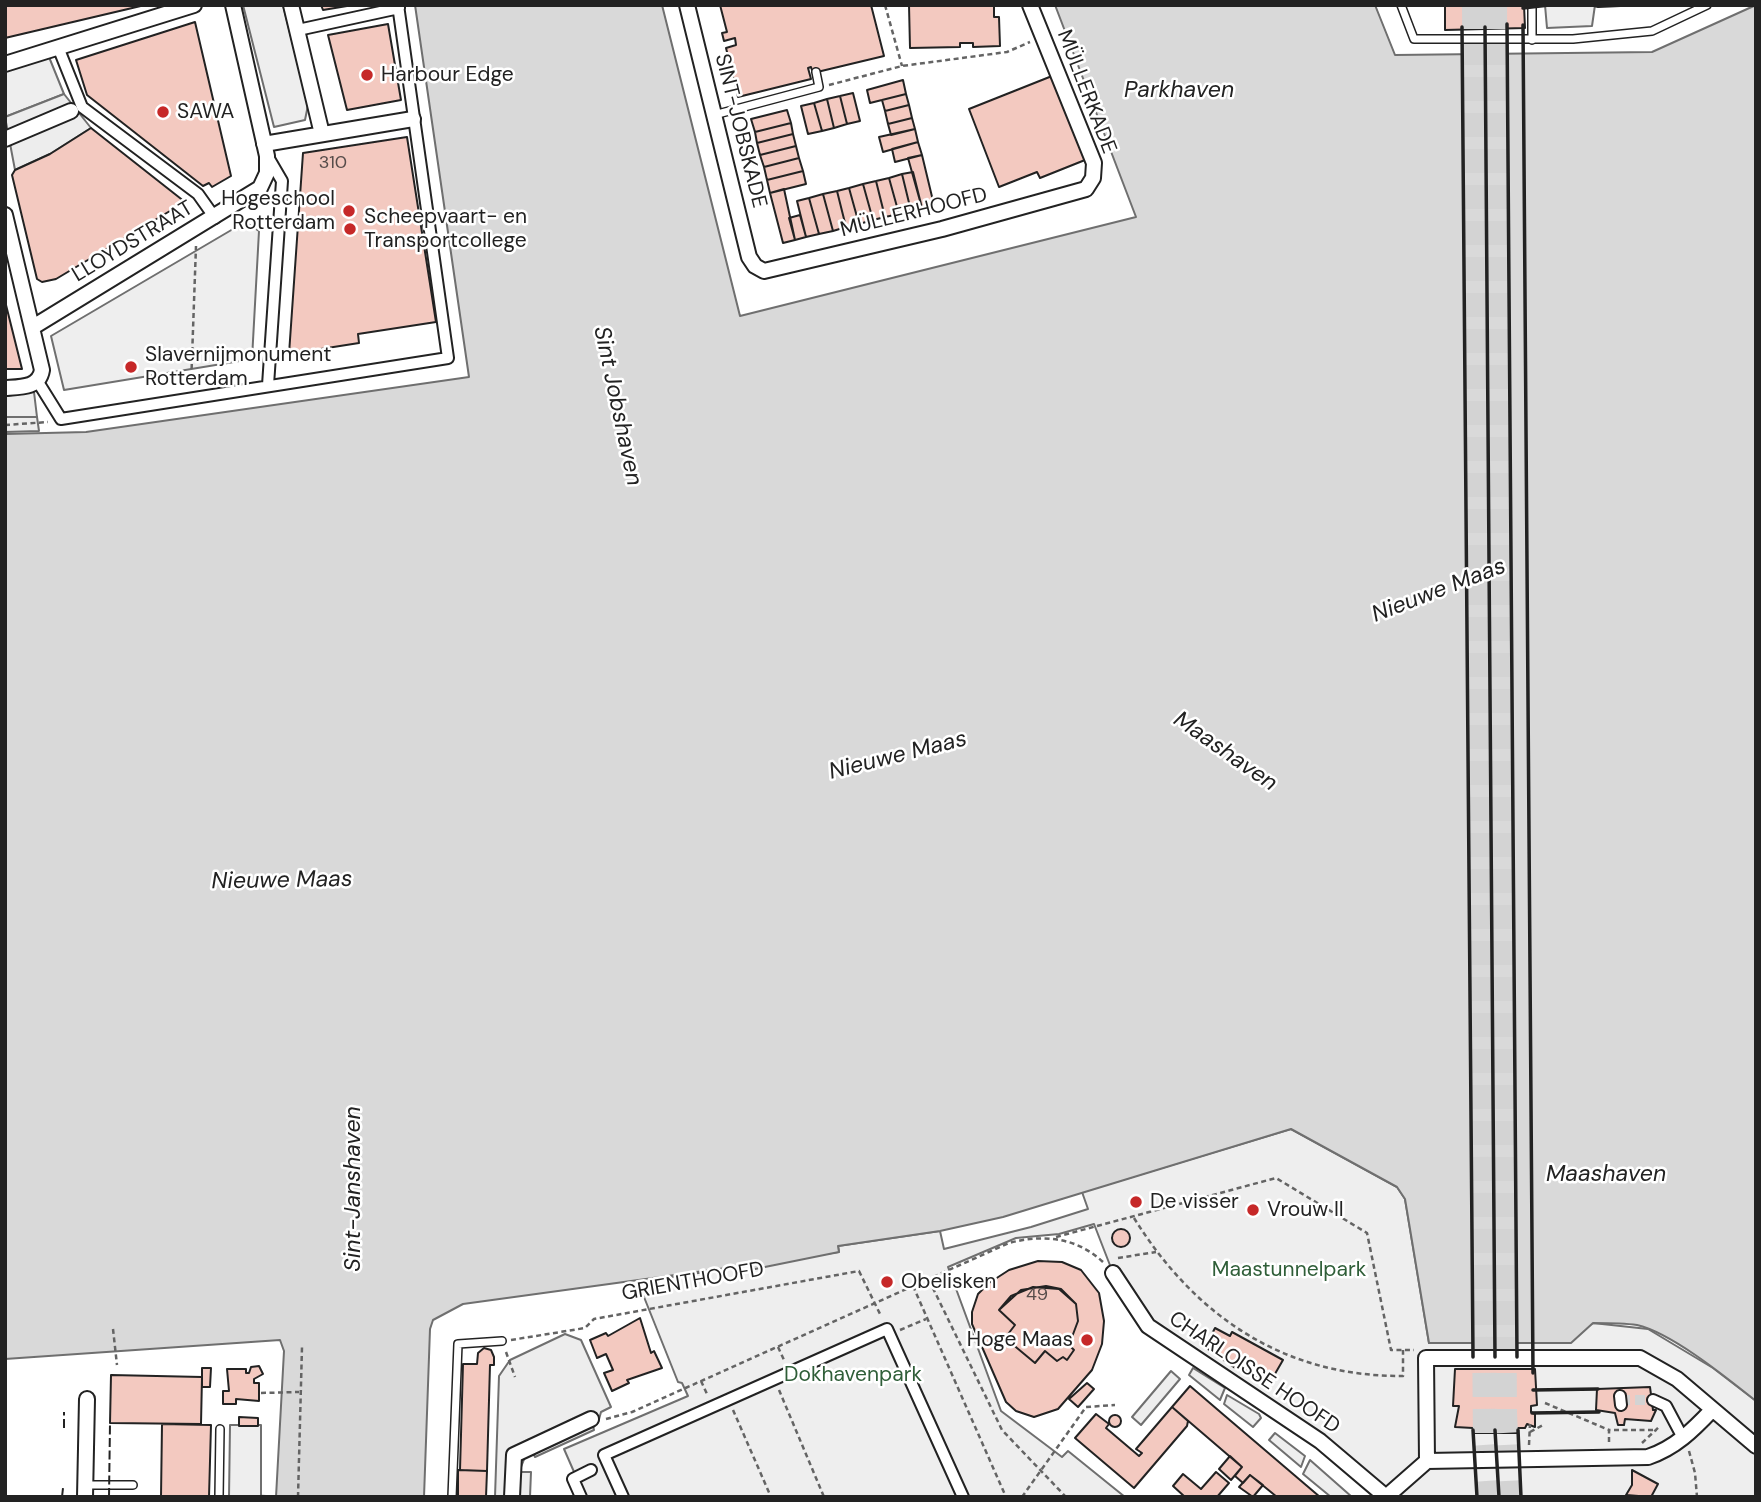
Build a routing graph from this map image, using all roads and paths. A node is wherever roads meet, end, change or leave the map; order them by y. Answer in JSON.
{"nodes":[{"id":1,"x":194,"y":5,"type":"edge"},
{"id":2,"x":233,"y":5,"type":"edge"},
{"id":3,"x":291,"y":5,"type":"edge"},
{"id":4,"x":687,"y":5,"type":"edge"},
{"id":5,"x":885,"y":5,"type":"edge"},
{"id":6,"x":1030,"y":5,"type":"edge"},
{"id":7,"x":1401,"y":5,"type":"edge"},
{"id":8,"x":1532,"y":5,"type":"edge"},
{"id":9,"x":1707,"y":5,"type":"edge"},
{"id":10,"x":399,"y":6,"type":"edge"},
{"id":11,"x":298,"y":30,"type":"junction"},
{"id":12,"x":1043,"y":37,"type":"junction"},
{"id":13,"x":1532,"y":40,"type":"junction"},
{"id":14,"x":58,"y":47,"type":"junction"},
{"id":15,"x":5,"y":64,"type":"edge"},
{"id":16,"x":902,"y":66,"type":"junction"},
{"id":17,"x":816,"y":72,"type":"dead end"},
{"id":18,"x":819,"y":87,"type":"junction"},
{"id":19,"x":71,"y":111,"type":"dead end"},
{"id":20,"x":714,"y":115,"type":"junction"},
{"id":21,"x":414,"y":119,"type":"junction"},
{"id":22,"x":321,"y":134,"type":"junction"},
{"id":23,"x":5,"y":139,"type":"edge"},
{"id":24,"x":266,"y":150,"type":"junction"},
{"id":25,"x":1083,"y":191,"type":"joint"},
{"id":26,"x":5,"y":215,"type":"edge"},
{"id":27,"x":215,"y":218,"type":"junction"},
{"id":28,"x":197,"y":229,"type":"junction"},
{"id":29,"x":755,"y":266,"type":"joint"},
{"id":30,"x":33,"y":327,"type":"junction"},
{"id":31,"x":38,"y":382,"type":"junction"},
{"id":32,"x":268,"y":385,"type":"junction"},
{"id":33,"x":5,"y":388,"type":"edge"},
{"id":34,"x":190,"y":397,"type":"junction"},
{"id":35,"x":61,"y":419,"type":"junction"},
{"id":36,"x":5,"y":425,"type":"edge"},
{"id":37,"x":1134,"y":1218,"type":"junction"},
{"id":38,"x":1053,"y":1238,"type":"junction"},
{"id":39,"x":1156,"y":1252,"type":"junction"},
{"id":40,"x":1101,"y":1260,"type":"junction"},
{"id":41,"x":1113,"y":1273,"type":"joint"},
{"id":42,"x":929,"y":1279,"type":"junction"},
{"id":43,"x":912,"y":1286,"type":"junction"},
{"id":44,"x":876,"y":1304,"type":"junction"},
{"id":45,"x":926,"y":1319,"type":"junction"},
{"id":46,"x":113,"y":1329,"type":"dead end"},
{"id":47,"x":892,"y":1330,"type":"junction"},
{"id":48,"x":502,"y":1341,"type":"junction"},
{"id":49,"x":302,"y":1348,"type":"dead end"},
{"id":50,"x":1403,"y":1350,"type":"junction"},
{"id":51,"x":1426,"y":1358,"type":"junction"},
{"id":52,"x":117,"y":1365,"type":"dead end"},
{"id":53,"x":515,"y":1377,"type":"dead end"},
{"id":54,"x":774,"y":1379,"type":"junction"},
{"id":55,"x":300,"y":1392,"type":"junction"},
{"id":56,"x":261,"y":1393,"type":"dead end"},
{"id":57,"x":88,"y":1399,"type":"dead end"},
{"id":58,"x":728,"y":1399,"type":"junction"},
{"id":59,"x":1653,"y":1400,"type":"tunnel mouth"},
{"id":60,"x":1545,"y":1403,"type":"dead end"},
{"id":61,"x":1115,"y":1405,"type":"dead end"},
{"id":62,"x":1712,"y":1410,"type":"junction"},
{"id":63,"x":1670,"y":1411,"type":"junction"},
{"id":64,"x":591,"y":1419,"type":"joint"},
{"id":65,"x":1530,"y":1424,"type":"dead end"},
{"id":66,"x":1545,"y":1424,"type":"dead end"},
{"id":67,"x":220,"y":1429,"type":"dead end"},
{"id":68,"x":1609,"y":1430,"type":"junction"},
{"id":69,"x":1657,"y":1430,"type":"junction"},
{"id":70,"x":1530,"y":1432,"type":"junction"},
{"id":71,"x":1683,"y":1438,"type":"junction"},
{"id":72,"x":1756,"y":1446,"type":"edge"},
{"id":73,"x":1635,"y":1450,"type":"dead end"},
{"id":74,"x":1609,"y":1458,"type":"junction"},
{"id":75,"x":1529,"y":1459,"type":"junction"},
{"id":76,"x":1427,"y":1461,"type":"junction"},
{"id":77,"x":591,"y":1470,"type":"dead end"},
{"id":78,"x":1040,"y":1472,"type":"junction"},
{"id":79,"x":133,"y":1485,"type":"dead end"},
{"id":80,"x":85,"y":1491,"type":"edge"},
{"id":81,"x":261,"y":1496,"type":"edge"},
{"id":82,"x":219,"y":1497,"type":"edge"},
{"id":83,"x":275,"y":1497,"type":"edge"},
{"id":84,"x":298,"y":1497,"type":"edge"},
{"id":85,"x":452,"y":1497,"type":"edge"},
{"id":86,"x":512,"y":1497,"type":"edge"},
{"id":87,"x":581,"y":1497,"type":"edge"},
{"id":88,"x":623,"y":1497,"type":"edge"},
{"id":89,"x":771,"y":1497,"type":"edge"},
{"id":90,"x":824,"y":1497,"type":"edge"},
{"id":91,"x":963,"y":1497,"type":"edge"},
{"id":92,"x":1006,"y":1497,"type":"edge"},
{"id":93,"x":1021,"y":1497,"type":"edge"},
{"id":94,"x":1066,"y":1497,"type":"edge"},
{"id":95,"x":1386,"y":1497,"type":"edge"},
{"id":96,"x":1697,"y":1497,"type":"edge"}],
"edges":[{"from":1,"to":14,"type":"street"},
{"from":2,"to":24,"type":"street","name":"LLOYDSTRAAT"},
{"from":3,"to":11,"type":"street"},
{"from":4,"to":20,"type":"street","name":"SINT-JOBSKADE"},
{"from":5,"to":16,"type":"path"},
{"from":6,"to":12,"type":"street","name":"MÜLLERKADE"},
{"from":7,"to":13,"type":"lane"},
{"from":8,"to":13,"type":"lane"},
{"from":9,"to":13,"type":"lane"},
{"from":10,"to":11,"type":"street"},
{"from":10,"to":21,"type":"street"},
{"from":11,"to":22,"type":"street"},
{"from":12,"to":16,"type":"path"},
{"from":12,"to":25,"type":"street","name":"MÜLLERKADE"},
{"from":14,"to":15,"type":"street"},
{"from":14,"to":27,"type":"street"},
{"from":16,"to":18,"type":"path"},
{"from":17,"to":18,"type":"lane"},
{"from":18,"to":20,"type":"lane"},
{"from":19,"to":23,"type":"street"},
{"from":20,"to":29,"type":"street","name":"SINT-JOBSKADE"},
{"from":21,"to":22,"type":"street"},
{"from":21,"to":32,"type":"street"},
{"from":22,"to":24,"type":"street"},
{"from":24,"to":27,"type":"street","name":"LLOYDSTRAAT"},
{"from":24,"to":32,"type":"street","name":"LLOYDSTRAAT"},
{"from":25,"to":29,"type":"street","name":"MÜLLERHOOFD"},
{"from":26,"to":30,"type":"street"},
{"from":27,"to":28,"type":"street","name":"LLOYDSTRAAT"},
{"from":28,"to":30,"type":"street","name":"LLOYDSTRAAT"},
{"from":28,"to":34,"type":"path"},
{"from":30,"to":31,"type":"street"},
{"from":31,"to":33,"type":"street"},
{"from":31,"to":35,"type":"street"},
{"from":32,"to":34,"type":"street"},
{"from":34,"to":35,"type":"street"},
{"from":35,"to":36,"type":"path"},
{"from":37,"to":38,"type":"path"},
{"from":37,"to":39,"type":"path"},
{"from":37,"to":50,"type":"path"},
{"from":38,"to":40,"type":"path"},
{"from":38,"to":42,"type":"path"},
{"from":39,"to":40,"type":"path"},
{"from":39,"to":50,"type":"path"},
{"from":40,"to":41,"type":"path"},
{"from":41,"to":95,"type":"street","name":"CHARLOISSE HOOFD"},
{"from":42,"to":43,"type":"path"},
{"from":42,"to":78,"type":"path"},
{"from":43,"to":44,"type":"path"},
{"from":43,"to":45,"type":"path"},
{"from":44,"to":48,"type":"path","name":"GRIENTHOOFD"},
{"from":44,"to":64,"type":"path"},
{"from":45,"to":47,"type":"path"},
{"from":45,"to":92,"type":"path"},
{"from":46,"to":52,"type":"path"},
{"from":47,"to":54,"type":"street"},
{"from":47,"to":91,"type":"street"},
{"from":48,"to":53,"type":"path"},
{"from":48,"to":85,"type":"lane"},
{"from":49,"to":55,"type":"path"},
{"from":50,"to":51,"type":"path"},
{"from":51,"to":62,"type":"street"},
{"from":51,"to":76,"type":"street"},
{"from":54,"to":58,"type":"street"},
{"from":54,"to":90,"type":"path"},
{"from":55,"to":56,"type":"path"},
{"from":55,"to":84,"type":"path"},
{"from":57,"to":80,"type":"street"},
{"from":58,"to":88,"type":"street"},
{"from":58,"to":89,"type":"path"},
{"from":59,"to":63,"type":"street"},
{"from":60,"to":68,"type":"path"},
{"from":61,"to":78,"type":"path"},
{"from":62,"to":71,"type":"street"},
{"from":62,"to":72,"type":"street"},
{"from":63,"to":69,"type":"path"},
{"from":63,"to":71,"type":"street"},
{"from":64,"to":86,"type":"street"},
{"from":65,"to":70,"type":"path"},
{"from":66,"to":70,"type":"path"},
{"from":67,"to":82,"type":"lane"},
{"from":68,"to":69,"type":"path"},
{"from":68,"to":74,"type":"path"},
{"from":69,"to":73,"type":"path"},
{"from":70,"to":75,"type":"path"},
{"from":71,"to":74,"type":"street"},
{"from":71,"to":96,"type":"path"},
{"from":74,"to":75,"type":"street"},
{"from":75,"to":76,"type":"street"},
{"from":76,"to":95,"type":"street","name":"CHARLOISSE HOOFD"},
{"from":77,"to":87,"type":"street"},
{"from":78,"to":93,"type":"path"},
{"from":78,"to":94,"type":"path"},
{"from":79,"to":80,"type":"lane"},
{"from":81,"to":83,"type":"path"}]}
